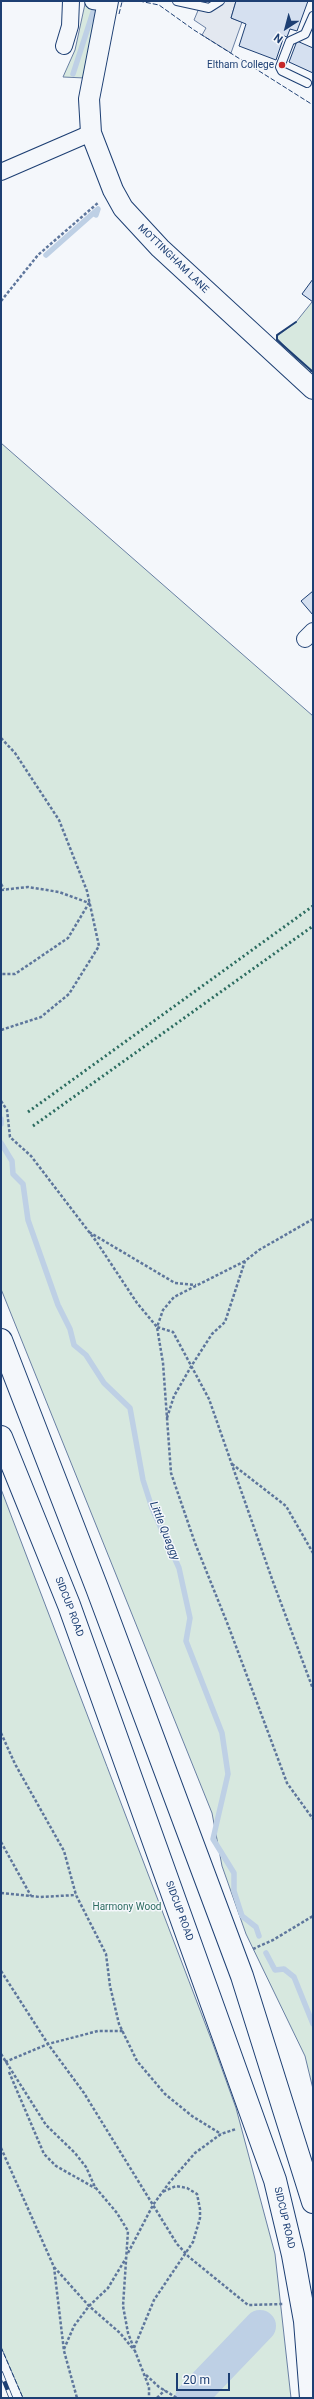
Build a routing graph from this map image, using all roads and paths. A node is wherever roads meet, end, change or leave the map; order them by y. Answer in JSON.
{"nodes":[{"id":1,"x":71,"y":1,"type":"edge"},
{"id":2,"x":177,"y":1,"type":"edge"},
{"id":3,"x":220,"y":1,"type":"edge"},
{"id":4,"x":103,"y":2,"type":"edge"},
{"id":5,"x":313,"y":16,"type":"edge"},
{"id":6,"x":64,"y":46,"type":"dead end"},
{"id":7,"x":307,"y":83,"type":"dead end"},
{"id":8,"x":91,"y":134,"type":"junction"},
{"id":9,"x":1,"y":172,"type":"edge"},
{"id":10,"x":102,"y":200,"type":"dead end"},
{"id":11,"x":1,"y":301,"type":"edge"},
{"id":12,"x":312,"y":386,"type":"edge"},
{"id":13,"x":1,"y":738,"type":"edge"},
{"id":14,"x":1,"y":884,"type":"edge"},
{"id":15,"x":3,"y":890,"type":"edge"},
{"id":16,"x":89,"y":903,"type":"junction"},
{"id":17,"x":1,"y":974,"type":"edge"},
{"id":18,"x":1,"y":1030,"type":"edge"},
{"id":19,"x":1,"y":1101,"type":"edge"},
{"id":20,"x":313,"y":1220,"type":"edge"},
{"id":21,"x":88,"y":1231,"type":"junction"},
{"id":22,"x":245,"y":1261,"type":"junction"},
{"id":23,"x":197,"y":1285,"type":"junction"},
{"id":24,"x":157,"y":1327,"type":"junction"},
{"id":25,"x":1,"y":1340,"type":"edge"},
{"id":26,"x":192,"y":1365,"type":"junction"},
{"id":27,"x":167,"y":1421,"type":"junction"},
{"id":28,"x":1,"y":1437,"type":"edge"},
{"id":29,"x":232,"y":1463,"type":"junction"},
{"id":30,"x":313,"y":1554,"type":"edge"},
{"id":31,"x":313,"y":1689,"type":"edge"},
{"id":32,"x":1,"y":1733,"type":"edge"},
{"id":33,"x":313,"y":1819,"type":"edge"},
{"id":34,"x":1,"y":1842,"type":"edge"},
{"id":35,"x":1,"y":1893,"type":"edge"},
{"id":36,"x":76,"y":1895,"type":"junction"},
{"id":37,"x":31,"y":1896,"type":"junction"},
{"id":38,"x":313,"y":1916,"type":"edge"},
{"id":39,"x":247,"y":1951,"type":"dead end"},
{"id":40,"x":1,"y":1971,"type":"edge"},
{"id":41,"x":123,"y":2031,"type":"junction"},
{"id":42,"x":48,"y":2044,"type":"junction"},
{"id":43,"x":1,"y":2054,"type":"edge"},
{"id":44,"x":5,"y":2061,"type":"junction"},
{"id":45,"x":255,"y":2124,"type":"junction"},
{"id":46,"x":221,"y":2134,"type":"junction"},
{"id":47,"x":1,"y":2148,"type":"edge"},
{"id":48,"x":96,"y":2189,"type":"junction"},
{"id":49,"x":162,"y":2192,"type":"junction"},
{"id":50,"x":313,"y":2202,"type":"edge"},
{"id":51,"x":153,"y":2205,"type":"junction"},
{"id":52,"x":187,"y":2254,"type":"junction"},
{"id":53,"x":128,"y":2255,"type":"junction"},
{"id":54,"x":54,"y":2267,"type":"junction"},
{"id":55,"x":302,"y":2304,"type":"junction"},
{"id":56,"x":89,"y":2306,"type":"junction"},
{"id":57,"x":134,"y":2348,"type":"junction"},
{"id":58,"x":64,"y":2349,"type":"junction"},
{"id":59,"x":137,"y":2354,"type":"junction"},
{"id":60,"x":144,"y":2373,"type":"junction"},
{"id":61,"x":165,"y":2390,"type":"junction"},
{"id":62,"x":77,"y":2398,"type":"edge"},
{"id":63,"x":149,"y":2398,"type":"edge"},
{"id":64,"x":157,"y":2398,"type":"edge"},
{"id":65,"x":177,"y":2398,"type":"edge"},
{"id":66,"x":311,"y":2398,"type":"edge"}],
"edges":[{"from":1,"to":6,"type":"street"},
{"from":2,"to":3,"type":"lane"},
{"from":4,"to":8,"type":"street","name":"MOTTINGHAM LANE"},
{"from":5,"to":7,"type":"lane"},
{"from":8,"to":9,"type":"street"},
{"from":8,"to":12,"type":"street","name":"MOTTINGHAM LANE"},
{"from":10,"to":11,"type":"path"},
{"from":13,"to":16,"type":"path"},
{"from":14,"to":15,"type":"path"},
{"from":15,"to":16,"type":"path"},
{"from":16,"to":17,"type":"path"},
{"from":16,"to":18,"type":"path"},
{"from":19,"to":21,"type":"path"},
{"from":20,"to":22,"type":"path"},
{"from":21,"to":23,"type":"path"},
{"from":21,"to":24,"type":"path"},
{"from":22,"to":23,"type":"path"},
{"from":22,"to":26,"type":"path"},
{"from":23,"to":24,"type":"path"},
{"from":24,"to":26,"type":"path"},
{"from":24,"to":27,"type":"path"},
{"from":25,"to":50,"type":"highway"},
{"from":26,"to":27,"type":"path"},
{"from":26,"to":29,"type":"path"},
{"from":27,"to":33,"type":"path"},
{"from":28,"to":45,"type":"highway","name":"SIDCUP ROAD"},
{"from":29,"to":30,"type":"path"},
{"from":29,"to":31,"type":"path"},
{"from":32,"to":36,"type":"path"},
{"from":34,"to":37,"type":"path"},
{"from":35,"to":37,"type":"path"},
{"from":36,"to":37,"type":"path"},
{"from":36,"to":41,"type":"path"},
{"from":38,"to":39,"type":"path"},
{"from":40,"to":42,"type":"path"},
{"from":41,"to":42,"type":"path"},
{"from":41,"to":46,"type":"path"},
{"from":42,"to":44,"type":"path"},
{"from":42,"to":51,"type":"path"},
{"from":43,"to":44,"type":"path"},
{"from":44,"to":48,"type":"path"},
{"from":44,"to":48,"type":"path"},
{"from":45,"to":46,"type":"path"},
{"from":45,"to":55,"type":"highway","name":"SIDCUP ROAD"},
{"from":46,"to":49,"type":"path"},
{"from":47,"to":54,"type":"path"},
{"from":48,"to":53,"type":"path"},
{"from":49,"to":51,"type":"path"},
{"from":49,"to":52,"type":"path"},
{"from":51,"to":52,"type":"path"},
{"from":51,"to":53,"type":"path"},
{"from":52,"to":55,"type":"path"},
{"from":52,"to":57,"type":"path"},
{"from":53,"to":56,"type":"path"},
{"from":53,"to":57,"type":"path"},
{"from":54,"to":56,"type":"path"},
{"from":54,"to":58,"type":"path"},
{"from":55,"to":66,"type":"highway","name":"SIDCUP ROAD"},
{"from":56,"to":58,"type":"path"},
{"from":56,"to":59,"type":"path"},
{"from":57,"to":59,"type":"path"},
{"from":58,"to":62,"type":"path"},
{"from":59,"to":60,"type":"path"},
{"from":60,"to":61,"type":"path"},
{"from":60,"to":63,"type":"path"},
{"from":61,"to":64,"type":"path"},
{"from":61,"to":65,"type":"path"}]}
